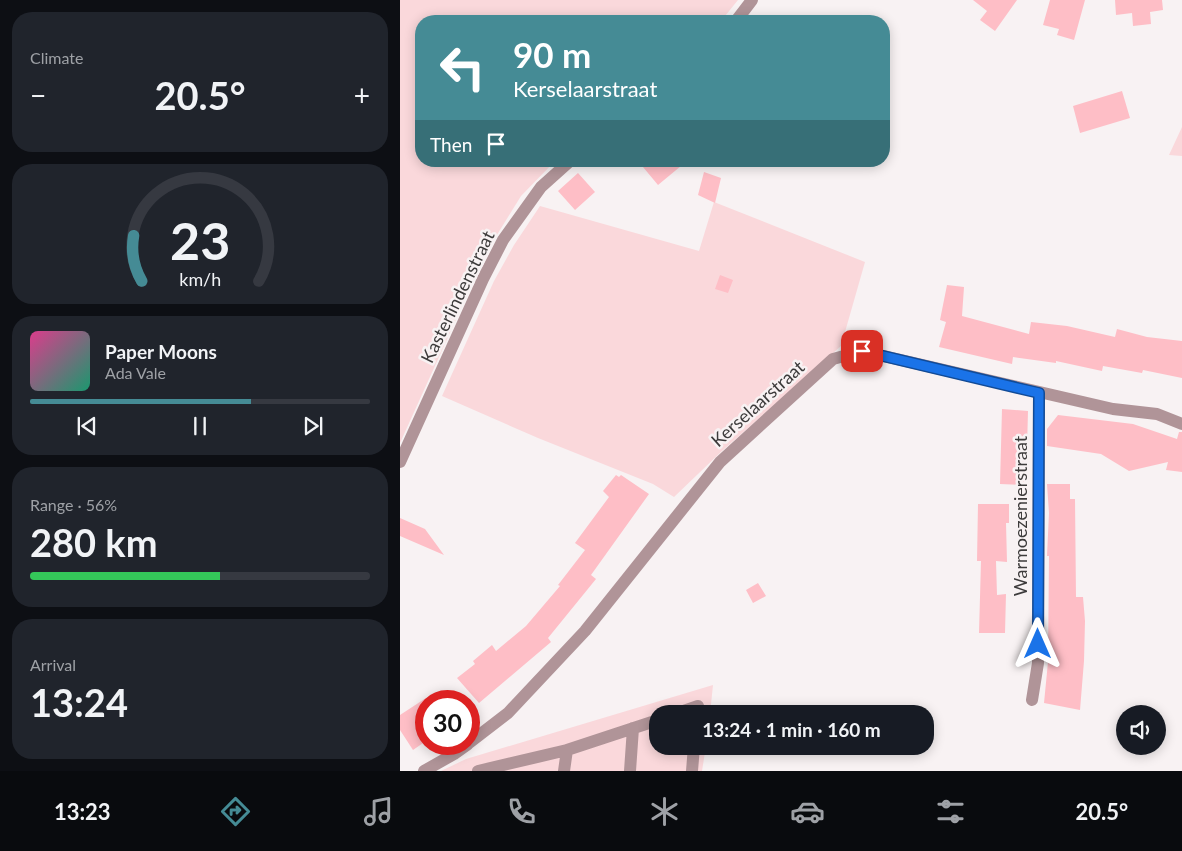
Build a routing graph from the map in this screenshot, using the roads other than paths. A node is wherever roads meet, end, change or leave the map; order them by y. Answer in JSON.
{"nodes":[{"id":1,"x":752,"y":0,"type":"edge"},
{"id":2,"x":741,"y":15,"type":"edge"},
{"id":3,"x":563,"y":167,"type":"edge"},
{"id":4,"x":1039,"y":393,"type":"junction"},
{"id":5,"x":1182,"y":424,"type":"edge"},
{"id":6,"x":400,"y":462,"type":"edge"},
{"id":7,"x":1032,"y":700,"type":"dead end"},
{"id":8,"x":649,"y":723,"type":"edge"},
{"id":9,"x":633,"y":728,"type":"junction"},
{"id":10,"x":480,"y":735,"type":"edge"},
{"id":11,"x":567,"y":750,"type":"junction"},
{"id":12,"x":452,"y":755,"type":"edge"},
{"id":13,"x":693,"y":755,"type":"edge"},
{"id":14,"x":424,"y":771,"type":"edge"},
{"id":15,"x":478,"y":771,"type":"edge"},
{"id":16,"x":564,"y":771,"type":"edge"},
{"id":17,"x":630,"y":771,"type":"edge"},
{"id":18,"x":692,"y":771,"type":"edge"}],
"edges":[{"from":1,"to":2,"type":"street"},
{"from":3,"to":6,"type":"street","name":"Kasterlindenstraat"},
{"from":4,"to":5,"type":"street","name":"Kerselaarstraat"},
{"from":4,"to":7,"type":"street","name":"Warmoezenierstraat"},
{"from":4,"to":10,"type":"street","name":"Kerselaarstraat"},
{"from":8,"to":9,"type":"street"},
{"from":9,"to":11,"type":"street"},
{"from":9,"to":17,"type":"street"},
{"from":11,"to":15,"type":"street"},
{"from":11,"to":16,"type":"street"},
{"from":12,"to":14,"type":"street","name":"Kerselaarstraat"},
{"from":13,"to":18,"type":"street"}]}
